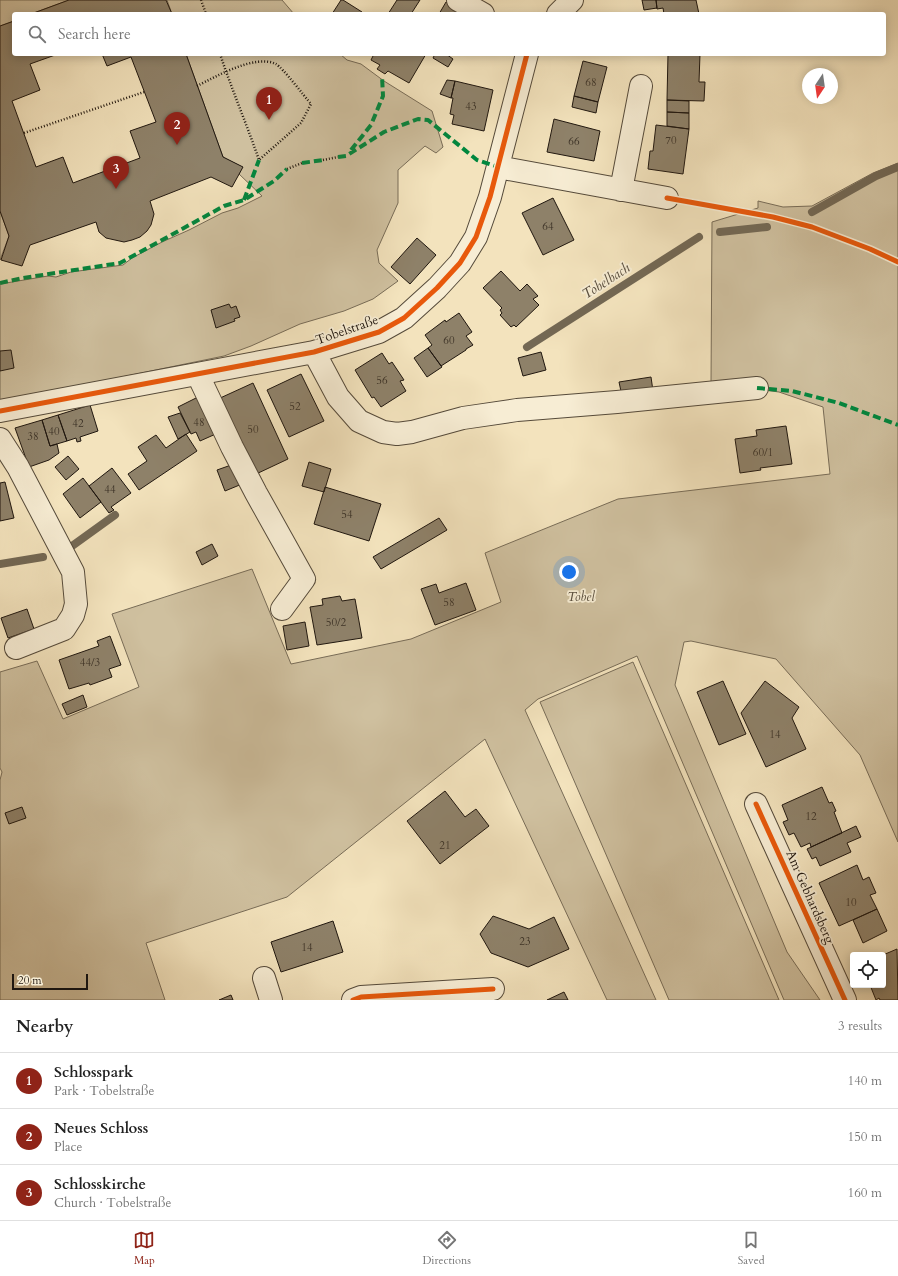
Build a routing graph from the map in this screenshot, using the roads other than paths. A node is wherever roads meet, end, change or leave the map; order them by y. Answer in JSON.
{"nodes":[{"id":1,"x":458,"y":0,"type":"edge"},
{"id":2,"x":572,"y":0,"type":"edge"},
{"id":3,"x":479,"y":12,"type":"edge"},
{"id":4,"x":560,"y":12,"type":"edge"},
{"id":5,"x":527,"y":56,"type":"edge"},
{"id":6,"x":641,"y":86,"type":"dead end"},
{"id":7,"x":498,"y":167,"type":"junction"},
{"id":8,"x":621,"y":190,"type":"junction"},
{"id":9,"x":667,"y":198,"type":"dead end"},
{"id":10,"x":314,"y":352,"type":"junction"},
{"id":11,"x":198,"y":375,"type":"junction"},
{"id":12,"x":758,"y":388,"type":"dead end"},
{"id":13,"x":0,"y":411,"type":"edge"},
{"id":14,"x":0,"y":439,"type":"edge"},
{"id":15,"x":282,"y":609,"type":"dead end"},
{"id":16,"x":16,"y":648,"type":"dead end"},
{"id":17,"x":756,"y":804,"type":"dead end"},
{"id":18,"x":264,"y":978,"type":"dead end"},
{"id":19,"x":493,"y":989,"type":"dead end"},
{"id":20,"x":271,"y":1000,"type":"edge"},
{"id":21,"x":353,"y":1000,"type":"edge"},
{"id":22,"x":845,"y":1000,"type":"edge"}],
"edges":[{"from":1,"to":3,"type":"street"},
{"from":2,"to":4,"type":"street"},
{"from":5,"to":7,"type":"street","name":"Tobelstraße"},
{"from":6,"to":8,"type":"street"},
{"from":7,"to":8,"type":"street"},
{"from":7,"to":10,"type":"street","name":"Tobelstraße"},
{"from":8,"to":9,"type":"street"},
{"from":10,"to":11,"type":"street","name":"Tobelstraße"},
{"from":10,"to":12,"type":"street"},
{"from":11,"to":13,"type":"street","name":"Tobelstraße"},
{"from":11,"to":15,"type":"street"},
{"from":14,"to":16,"type":"street"},
{"from":17,"to":22,"type":"street","name":"Am Gebhardsberg"},
{"from":18,"to":20,"type":"street"},
{"from":19,"to":21,"type":"street"}]}
